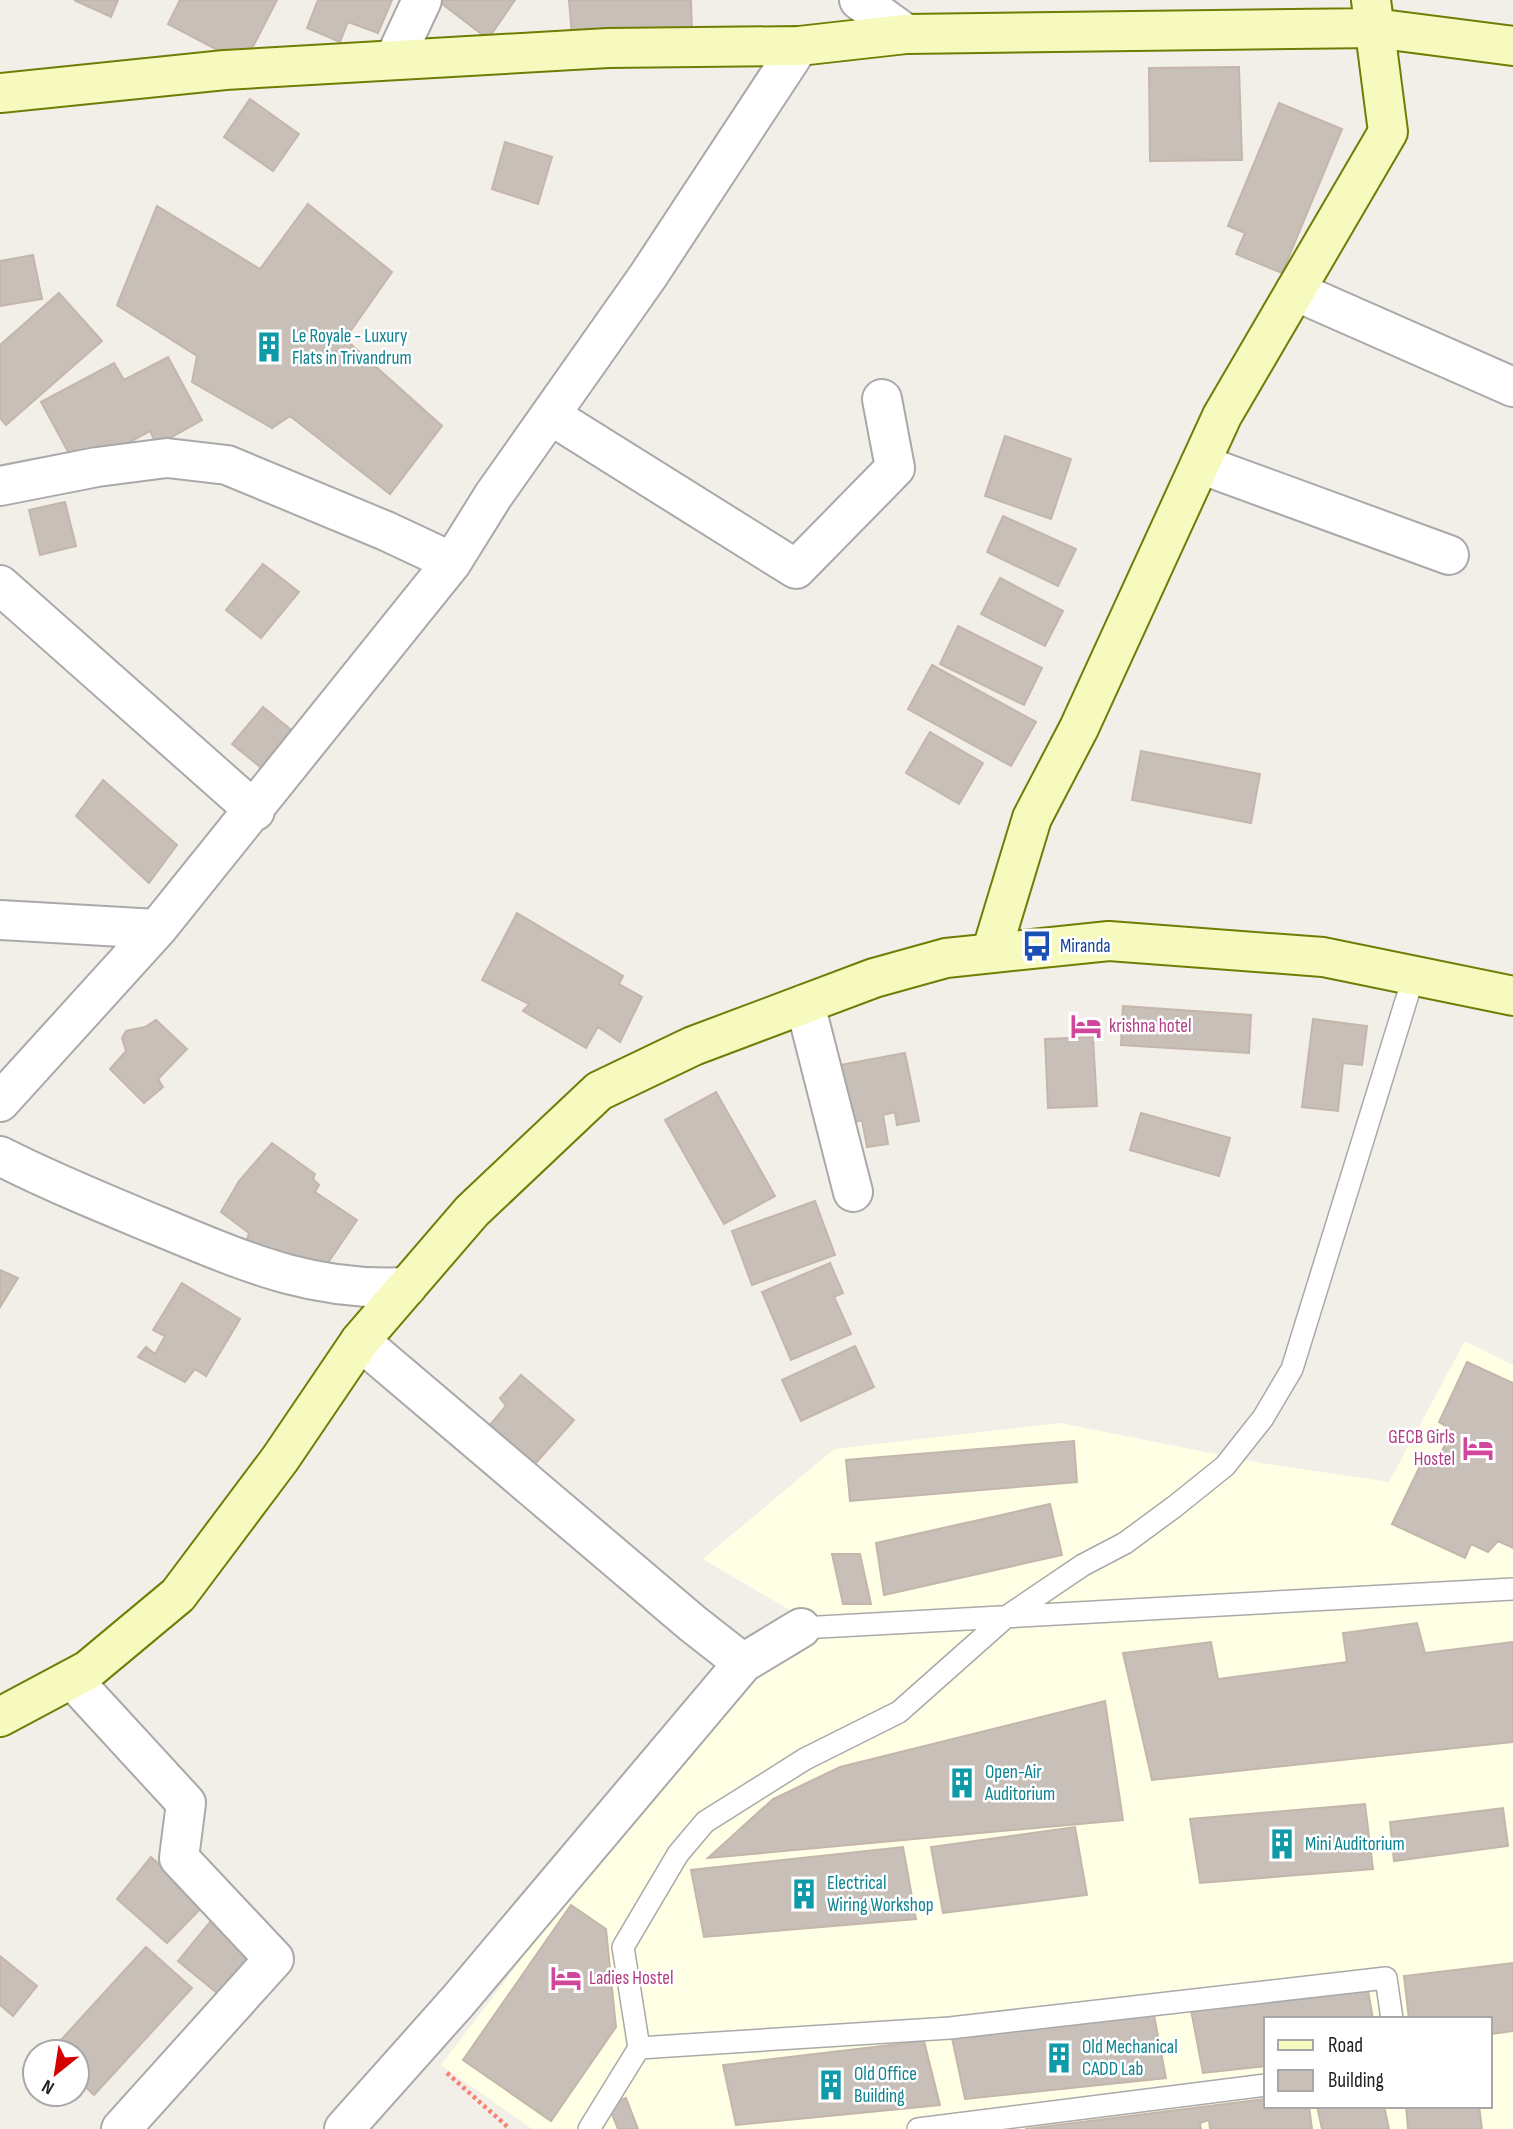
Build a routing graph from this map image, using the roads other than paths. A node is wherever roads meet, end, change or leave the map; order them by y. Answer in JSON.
{"nodes":[{"id":1,"x":422,"y":0,"type":"edge"},
{"id":2,"x":859,"y":0,"type":"edge"},
{"id":3,"x":1372,"y":14,"type":"edge"},
{"id":4,"x":906,"y":34,"type":"junction"},
{"id":5,"x":1512,"y":43,"type":"edge"},
{"id":6,"x":799,"y":46,"type":"junction"},
{"id":7,"x":394,"y":61,"type":"junction"},
{"id":8,"x":0,"y":93,"type":"edge"},
{"id":9,"x":1295,"y":291,"type":"junction"},
{"id":10,"x":1513,"y":387,"type":"edge"},
{"id":11,"x":882,"y":399,"type":"dead end"},
{"id":12,"x":550,"y":415,"type":"junction"},
{"id":13,"x":1200,"y":464,"type":"junction"},
{"id":14,"x":0,"y":486,"type":"edge"},
{"id":15,"x":1449,"y":555,"type":"dead end"},
{"id":16,"x":452,"y":562,"type":"junction"},
{"id":17,"x":0,"y":585,"type":"edge"},
{"id":18,"x":255,"y":811,"type":"junction"},
{"id":19,"x":0,"y":920,"type":"edge"},
{"id":20,"x":157,"y":929,"type":"junction"},
{"id":21,"x":991,"y":953,"type":"junction"},
{"id":22,"x":1415,"y":975,"type":"junction"},
{"id":23,"x":1513,"y":996,"type":"edge"},
{"id":24,"x":805,"y":1004,"type":"junction"},
{"id":25,"x":0,"y":1102,"type":"edge"},
{"id":26,"x":0,"y":1156,"type":"edge"},
{"id":27,"x":853,"y":1192,"type":"dead end"},
{"id":28,"x":407,"y":1287,"type":"junction"},
{"id":29,"x":360,"y":1341,"type":"junction"},
{"id":30,"x":1513,"y":1589,"type":"edge"},
{"id":31,"x":1006,"y":1617,"type":"junction"},
{"id":32,"x":801,"y":1628,"type":"joint"},
{"id":33,"x":743,"y":1663,"type":"junction"},
{"id":34,"x":72,"y":1679,"type":"junction"},
{"id":35,"x":0,"y":1717,"type":"edge"},
{"id":36,"x":1392,"y":2017,"type":"edge"},
{"id":37,"x":639,"y":2048,"type":"junction"},
{"id":38,"x":1264,"y":2085,"type":"edge"},
{"id":39,"x":121,"y":2129,"type":"edge"},
{"id":40,"x":344,"y":2129,"type":"edge"},
{"id":41,"x":589,"y":2129,"type":"edge"},
{"id":42,"x":918,"y":2129,"type":"edge"}],
"edges":[{"from":1,"to":7,"type":"street"},
{"from":2,"to":4,"type":"street"},
{"from":3,"to":4,"type":"street"},
{"from":3,"to":5,"type":"street"},
{"from":3,"to":9,"type":"street"},
{"from":4,"to":6,"type":"street"},
{"from":6,"to":7,"type":"street"},
{"from":6,"to":12,"type":"street"},
{"from":7,"to":8,"type":"street"},
{"from":9,"to":10,"type":"street"},
{"from":9,"to":13,"type":"street"},
{"from":11,"to":12,"type":"street"},
{"from":12,"to":16,"type":"street"},
{"from":13,"to":15,"type":"street"},
{"from":13,"to":21,"type":"street"},
{"from":14,"to":16,"type":"street"},
{"from":16,"to":18,"type":"street"},
{"from":17,"to":18,"type":"street"},
{"from":18,"to":20,"type":"street"},
{"from":19,"to":20,"type":"street"},
{"from":20,"to":25,"type":"street"},
{"from":21,"to":22,"type":"street"},
{"from":21,"to":24,"type":"street"},
{"from":22,"to":23,"type":"street"},
{"from":22,"to":31,"type":"lane"},
{"from":24,"to":27,"type":"street"},
{"from":24,"to":28,"type":"street"},
{"from":26,"to":28,"type":"street"},
{"from":28,"to":29,"type":"street"},
{"from":29,"to":33,"type":"street"},
{"from":29,"to":34,"type":"street"},
{"from":30,"to":31,"type":"lane"},
{"from":31,"to":32,"type":"lane"},
{"from":31,"to":37,"type":"lane"},
{"from":32,"to":33,"type":"street"},
{"from":33,"to":40,"type":"street"},
{"from":34,"to":35,"type":"street"},
{"from":34,"to":39,"type":"street"},
{"from":36,"to":37,"type":"lane"},
{"from":37,"to":41,"type":"lane"},
{"from":38,"to":42,"type":"lane"}]}
